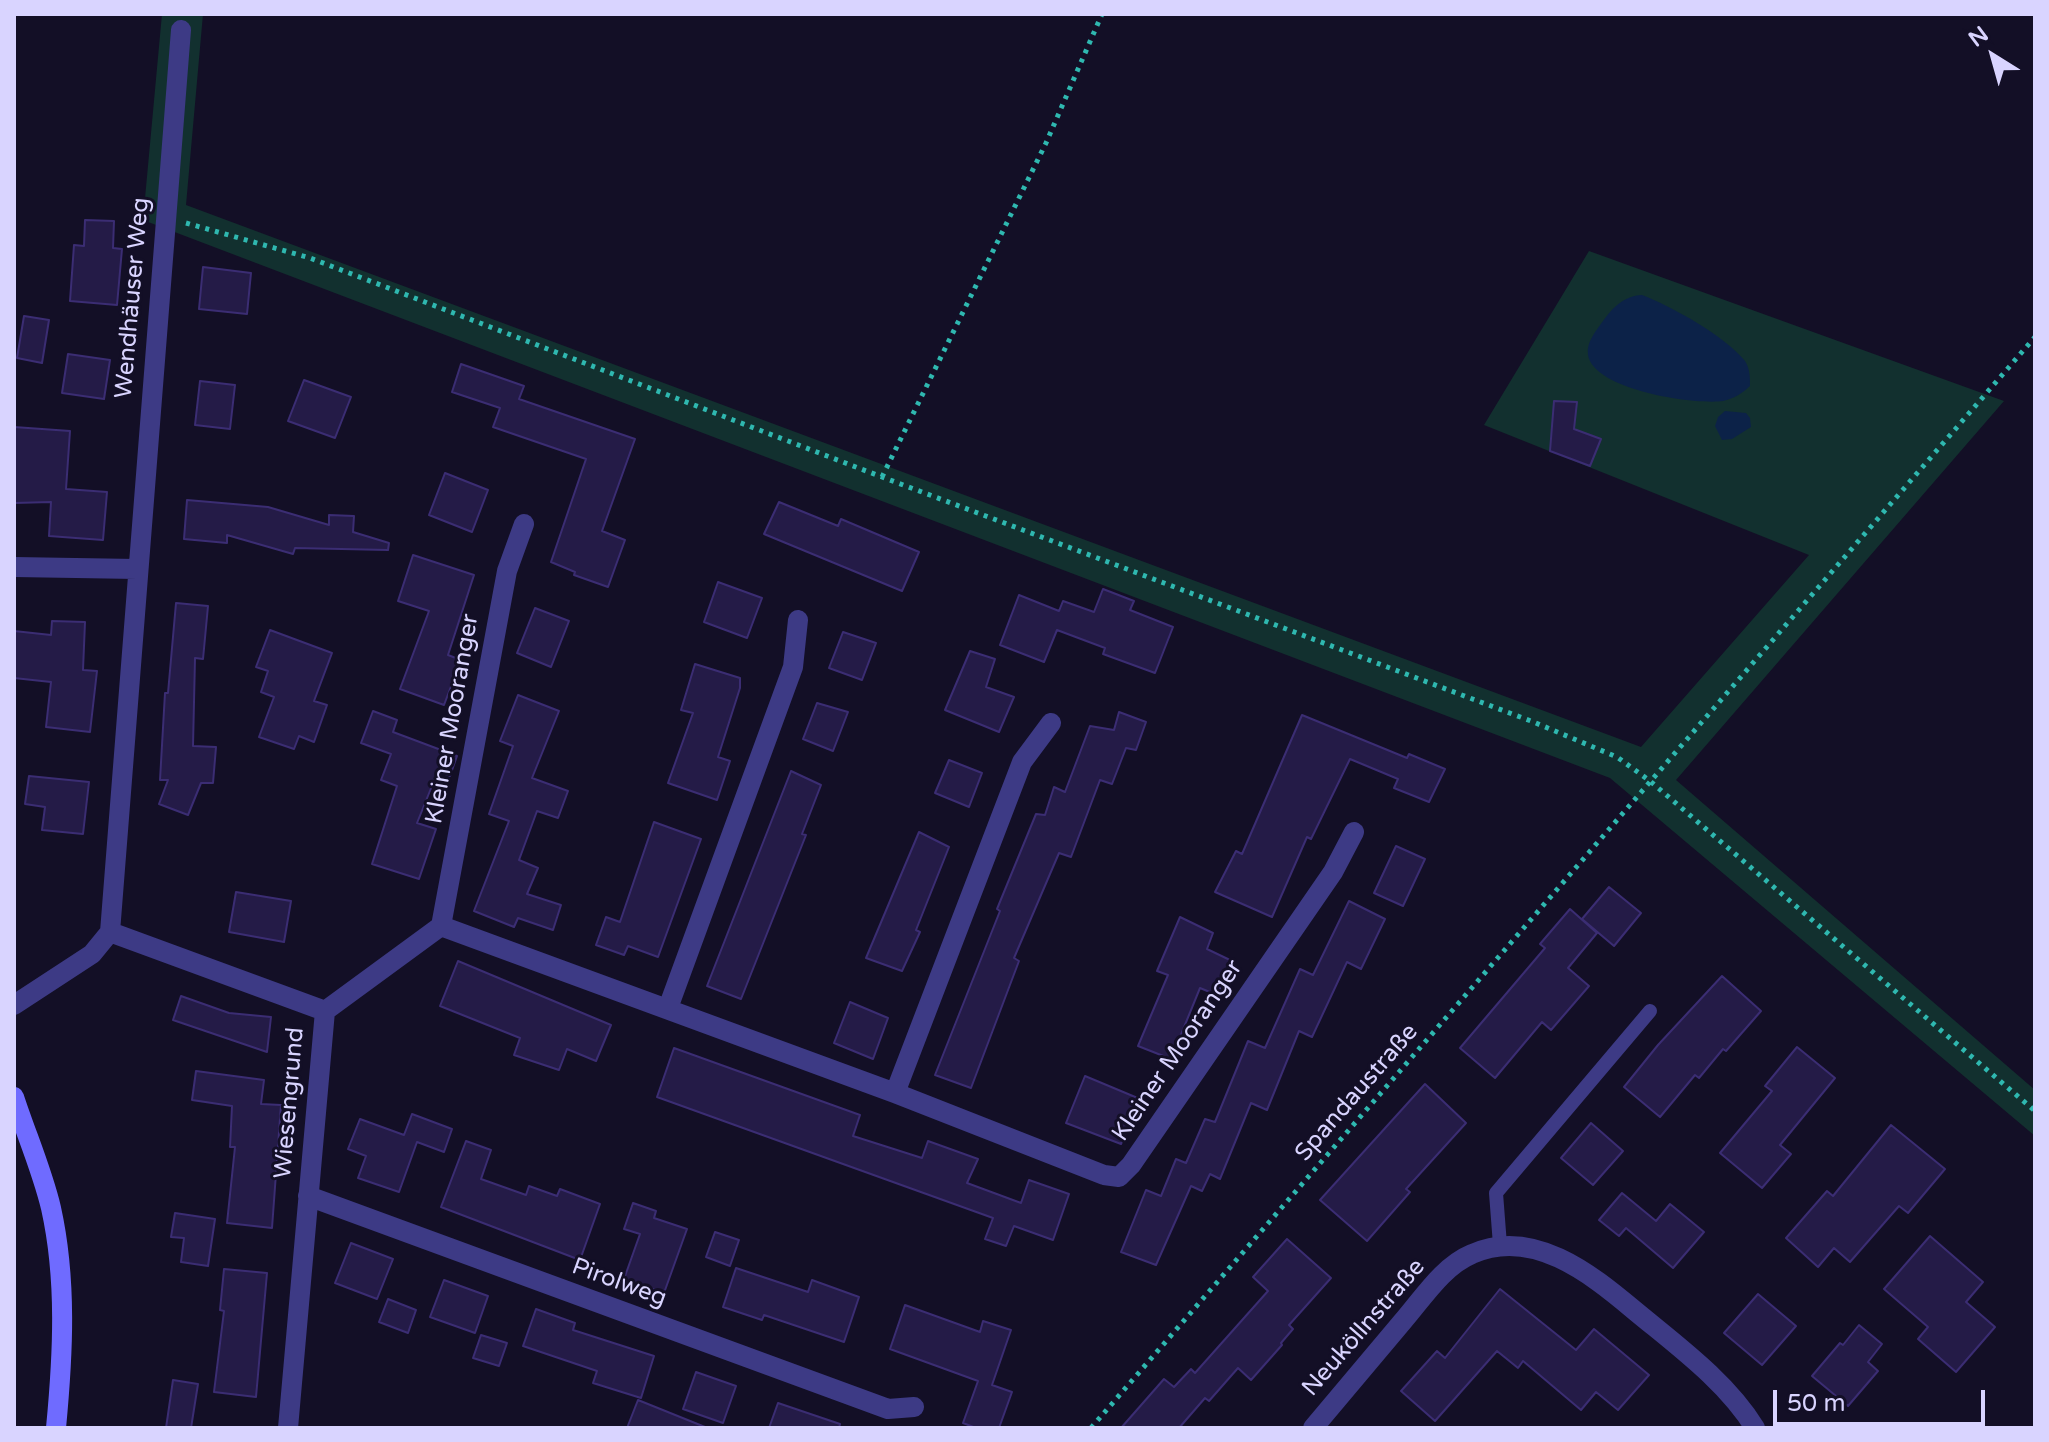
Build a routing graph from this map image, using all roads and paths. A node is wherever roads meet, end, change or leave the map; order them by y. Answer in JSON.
{"nodes":[{"id":1,"x":1102,"y":14,"type":"edge"},
{"id":2,"x":181,"y":30,"type":"dead end"},
{"id":3,"x":166,"y":217,"type":"junction"},
{"id":4,"x":2035,"y":337,"type":"edge"},
{"id":5,"x":882,"y":477,"type":"junction"},
{"id":6,"x":524,"y":524,"type":"dead end"},
{"id":7,"x":14,"y":567,"type":"edge"},
{"id":8,"x":137,"y":569,"type":"junction"},
{"id":9,"x":798,"y":620,"type":"dead end"},
{"id":10,"x":1051,"y":723,"type":"dead end"},
{"id":11,"x":1650,"y":781,"type":"junction"},
{"id":12,"x":1354,"y":832,"type":"dead end"},
{"id":13,"x":441,"y":926,"type":"junction"},
{"id":14,"x":110,"y":932,"type":"junction"},
{"id":15,"x":14,"y":1005,"type":"edge"},
{"id":16,"x":668,"y":1008,"type":"junction"},
{"id":17,"x":325,"y":1011,"type":"junction"},
{"id":18,"x":1650,"y":1011,"type":"dead end"},
{"id":19,"x":895,"y":1093,"type":"junction"},
{"id":20,"x":14,"y":1097,"type":"edge"},
{"id":21,"x":2035,"y":1111,"type":"edge"},
{"id":22,"x":308,"y":1196,"type":"junction"},
{"id":23,"x":1500,"y":1245,"type":"junction"},
{"id":24,"x":914,"y":1407,"type":"dead end"},
{"id":25,"x":56,"y":1428,"type":"edge"},
{"id":26,"x":288,"y":1428,"type":"edge"},
{"id":27,"x":1091,"y":1428,"type":"edge"},
{"id":28,"x":1313,"y":1428,"type":"edge"},
{"id":29,"x":1755,"y":1428,"type":"edge"}],
"edges":[{"from":1,"to":5,"type":"path"},
{"from":2,"to":3,"type":"street","name":"Wendhäuser Weg"},
{"from":3,"to":5,"type":"path"},
{"from":3,"to":8,"type":"street","name":"Wendhäuser Weg"},
{"from":4,"to":11,"type":"path","name":"Spandaustraße"},
{"from":5,"to":11,"type":"path"},
{"from":6,"to":13,"type":"street","name":"Kleiner Mooranger"},
{"from":7,"to":8,"type":"street"},
{"from":8,"to":14,"type":"street","name":"Wendhäuser Weg"},
{"from":9,"to":16,"type":"street"},
{"from":10,"to":19,"type":"street"},
{"from":11,"to":21,"type":"path"},
{"from":11,"to":27,"type":"path","name":"Spandaustraße"},
{"from":12,"to":19,"type":"street","name":"Kleiner Mooranger"},
{"from":13,"to":16,"type":"street","name":"Kleiner Mooranger"},
{"from":13,"to":17,"type":"street"},
{"from":14,"to":15,"type":"street"},
{"from":14,"to":17,"type":"street","name":"Wiesengrund"},
{"from":16,"to":19,"type":"street","name":"Kleiner Mooranger"},
{"from":17,"to":22,"type":"street","name":"Wiesengrund"},
{"from":18,"to":23,"type":"lane"},
{"from":20,"to":25,"type":"street"},
{"from":22,"to":24,"type":"street","name":"Pirolweg"},
{"from":22,"to":26,"type":"street","name":"Wiesengrund"},
{"from":23,"to":28,"type":"street","name":"Neuköllnstraße"},
{"from":23,"to":29,"type":"street"}]}
